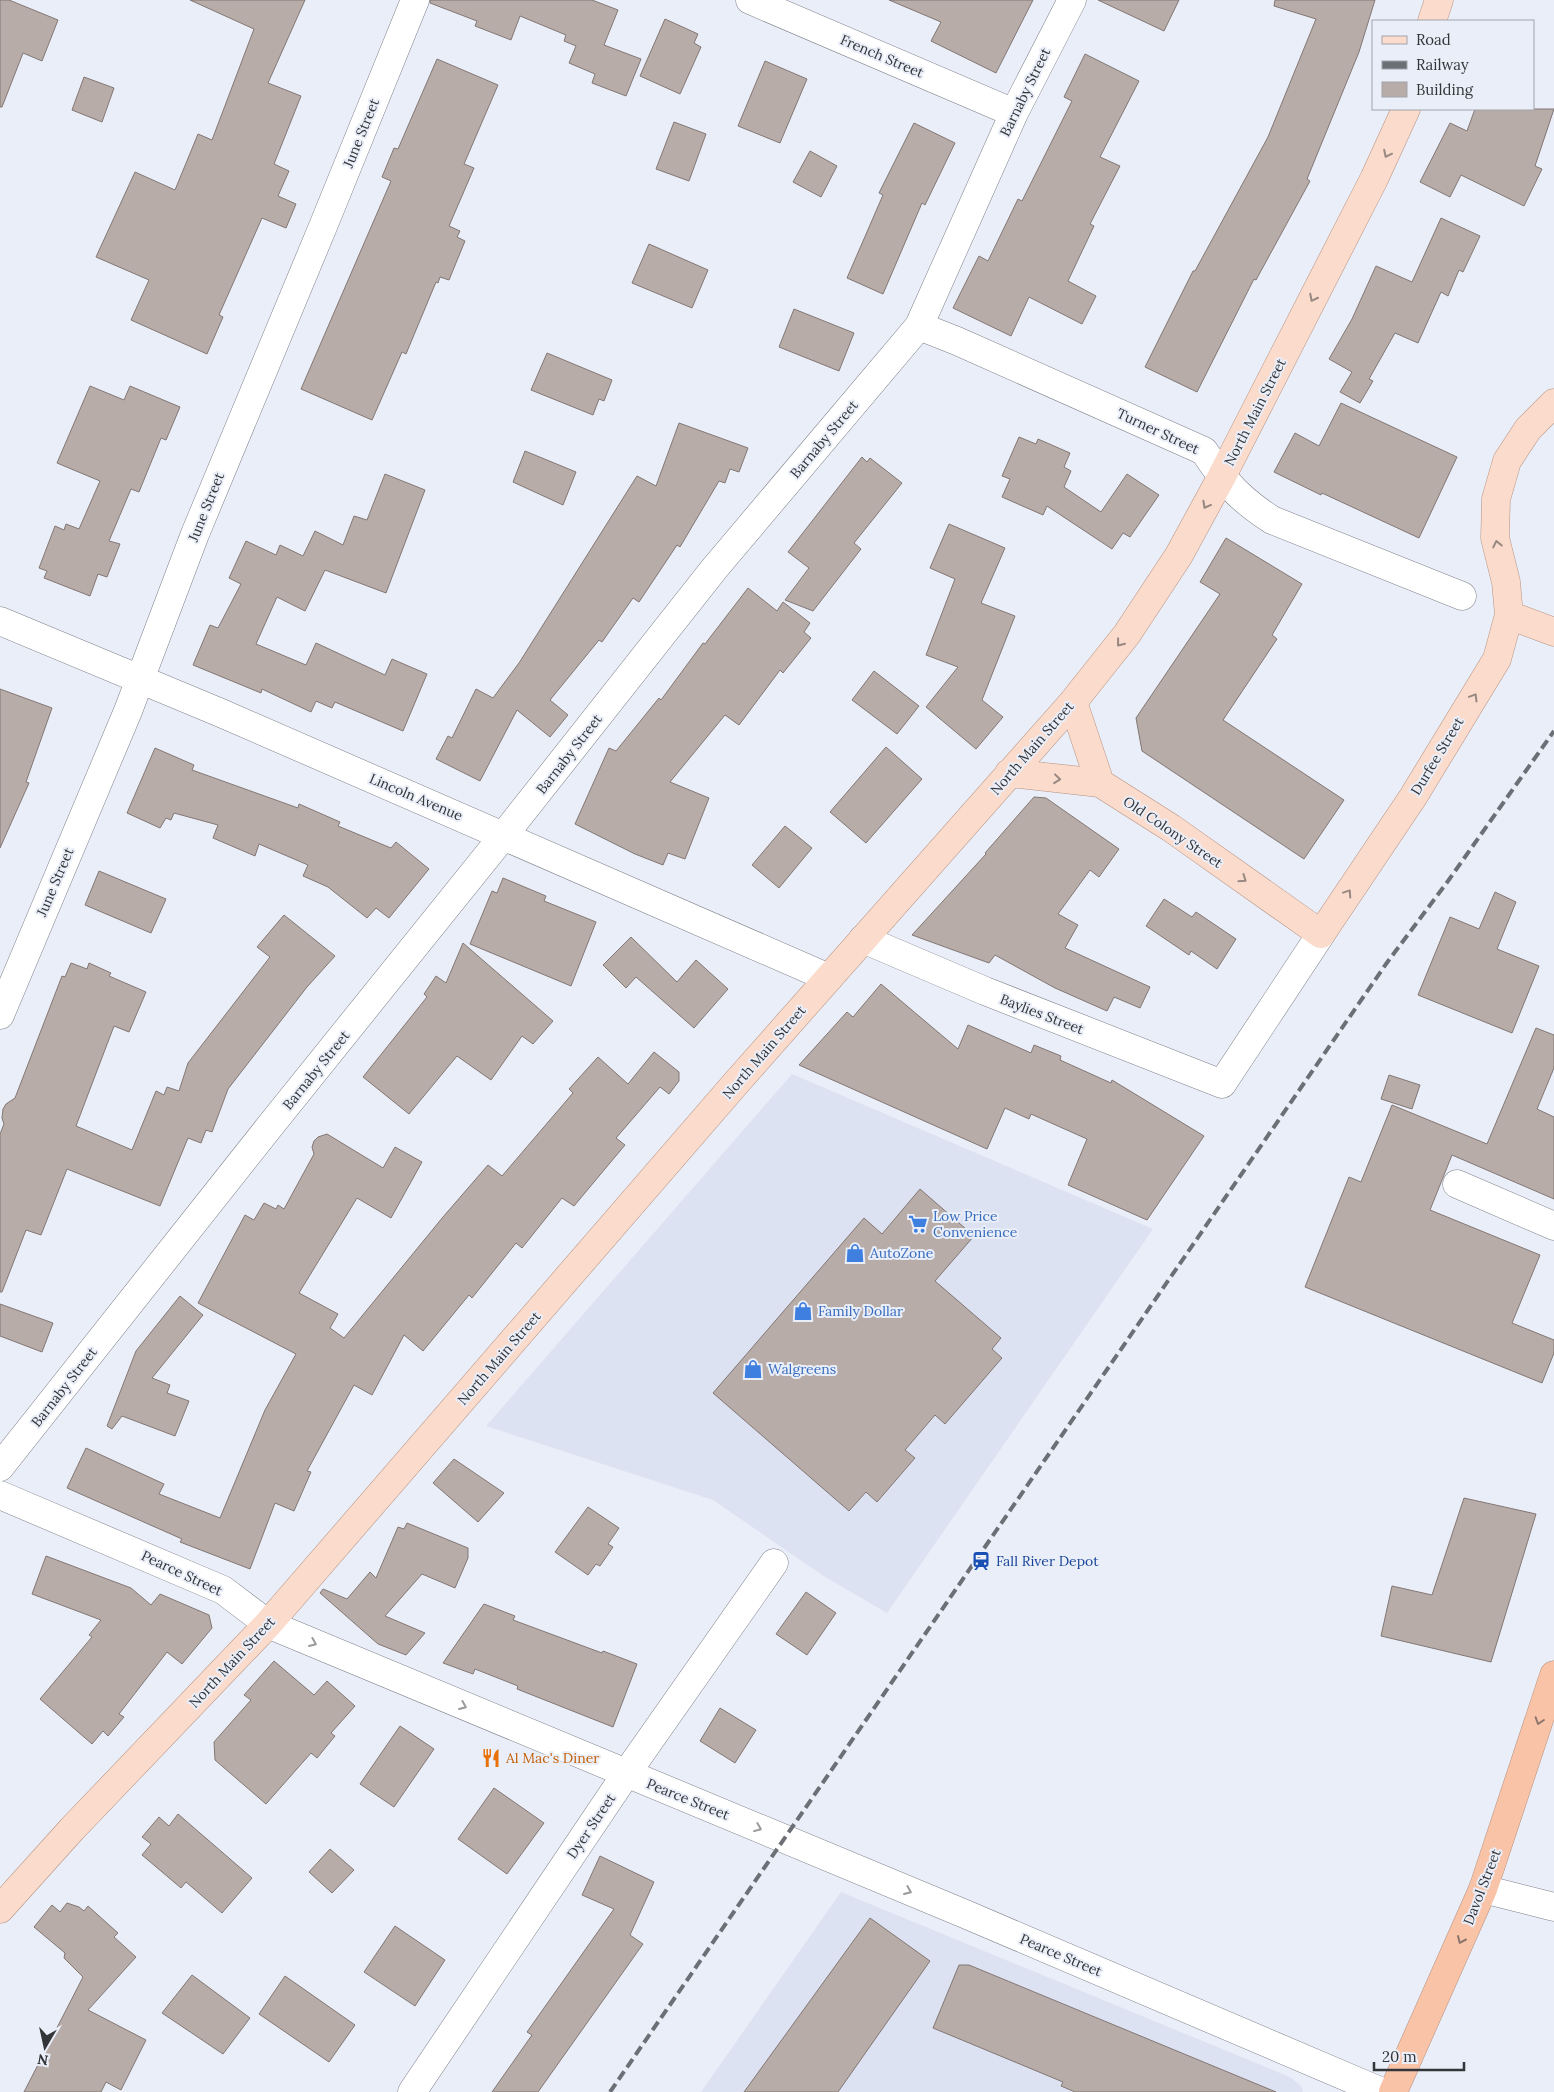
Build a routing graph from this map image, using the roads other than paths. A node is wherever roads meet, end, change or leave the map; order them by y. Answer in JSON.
{"nodes":[{"id":1,"x":415,"y":0,"type":"edge"},
{"id":2,"x":750,"y":0,"type":"edge"},
{"id":3,"x":1072,"y":0,"type":"edge"},
{"id":4,"x":1439,"y":0,"type":"edge"},
{"id":5,"x":1432,"y":20,"type":"edge"},
{"id":6,"x":1406,"y":110,"type":"edge"},
{"id":7,"x":1014,"y":113,"type":"junction"},
{"id":8,"x":919,"y":326,"type":"junction"},
{"id":9,"x":1554,"y":403,"type":"edge"},
{"id":10,"x":1221,"y":478,"type":"junction"},
{"id":11,"x":1462,"y":596,"type":"dead end"},
{"id":12,"x":1509,"y":615,"type":"junction"},
{"id":13,"x":0,"y":621,"type":"edge"},
{"id":14,"x":1554,"y":632,"type":"edge"},
{"id":15,"x":140,"y":679,"type":"junction"},
{"id":16,"x":1073,"y":702,"type":"junction"},
{"id":17,"x":1009,"y":773,"type":"junction"},
{"id":18,"x":1100,"y":783,"type":"junction"},
{"id":19,"x":504,"y":835,"type":"junction"},
{"id":20,"x":1321,"y":934,"type":"junction"},
{"id":21,"x":863,"y":940,"type":"junction"},
{"id":22,"x":829,"y":978,"type":"junction"},
{"id":23,"x":0,"y":1015,"type":"edge"},
{"id":24,"x":1222,"y":1084,"type":"joint"},
{"id":25,"x":1457,"y":1184,"type":"dead end"},
{"id":26,"x":1554,"y":1226,"type":"edge"},
{"id":27,"x":0,"y":1468,"type":"edge"},
{"id":28,"x":0,"y":1495,"type":"edge"},
{"id":29,"x":774,"y":1563,"type":"dead end"},
{"id":30,"x":268,"y":1624,"type":"junction"},
{"id":31,"x":1554,"y":1675,"type":"edge"},
{"id":32,"x":626,"y":1774,"type":"junction"},
{"id":33,"x":1483,"y":1889,"type":"junction"},
{"id":34,"x":1554,"y":1907,"type":"edge"},
{"id":35,"x":0,"y":1909,"type":"edge"},
{"id":36,"x":412,"y":2092,"type":"edge"},
{"id":37,"x":1382,"y":2092,"type":"edge"},
{"id":38,"x":1394,"y":2092,"type":"edge"}],
"edges":[{"from":1,"to":15,"type":"street","name":"June Street"},
{"from":2,"to":7,"type":"street","name":"French Street"},
{"from":3,"to":7,"type":"street","name":"Barnaby Street"},
{"from":4,"to":5,"type":"main road"},
{"from":6,"to":10,"type":"main road","name":"North Main Street","one_way":true},
{"from":7,"to":8,"type":"street","name":"Barnaby Street"},
{"from":8,"to":10,"type":"street","name":"Turner Street"},
{"from":8,"to":19,"type":"street","name":"Barnaby Street"},
{"from":12,"to":9,"type":"main road","name":"Durfee Street","one_way":true},
{"from":10,"to":11,"type":"street","name":"Turner Street"},
{"from":10,"to":16,"type":"main road","name":"North Main Street","one_way":true},
{"from":12,"to":14,"type":"main road"},
{"from":20,"to":12,"type":"main road","name":"Durfee Street","one_way":true},
{"from":13,"to":15,"type":"street","name":"Lincoln Avenue"},
{"from":15,"to":19,"type":"street","name":"Lincoln Avenue"},
{"from":15,"to":23,"type":"street","name":"June Street"},
{"from":16,"to":17,"type":"main road","name":"North Main Street"},
{"from":16,"to":18,"type":"main road"},
{"from":17,"to":18,"type":"main road","name":"Old Colony Street","one_way":true},
{"from":17,"to":21,"type":"main road","name":"North Main Street"},
{"from":18,"to":20,"type":"main road","name":"Old Colony Street","one_way":true},
{"from":19,"to":22,"type":"street","name":"Lincoln Avenue"},
{"from":19,"to":27,"type":"street","name":"Barnaby Street"},
{"from":20,"to":24,"type":"street","name":"Durfee Street"},
{"from":21,"to":22,"type":"main road","name":"North Main Street"},
{"from":21,"to":24,"type":"street","name":"Baylies Street"},
{"from":22,"to":30,"type":"main road","name":"North Main Street"},
{"from":25,"to":26,"type":"street"},
{"from":28,"to":30,"type":"street","name":"Pearce Street"},
{"from":29,"to":32,"type":"street","name":"Dyer Street"},
{"from":30,"to":32,"type":"street","name":"Pearce Street","one_way":true},
{"from":30,"to":35,"type":"main road","name":"North Main Street"},
{"from":31,"to":33,"type":"highway","name":"Davol Street","one_way":true},
{"from":32,"to":36,"type":"street","name":"Dyer Street"},
{"from":32,"to":37,"type":"street","name":"Pearce Street","one_way":true},
{"from":33,"to":34,"type":"street"},
{"from":33,"to":38,"type":"highway","name":"Davol Street","one_way":true}]}
